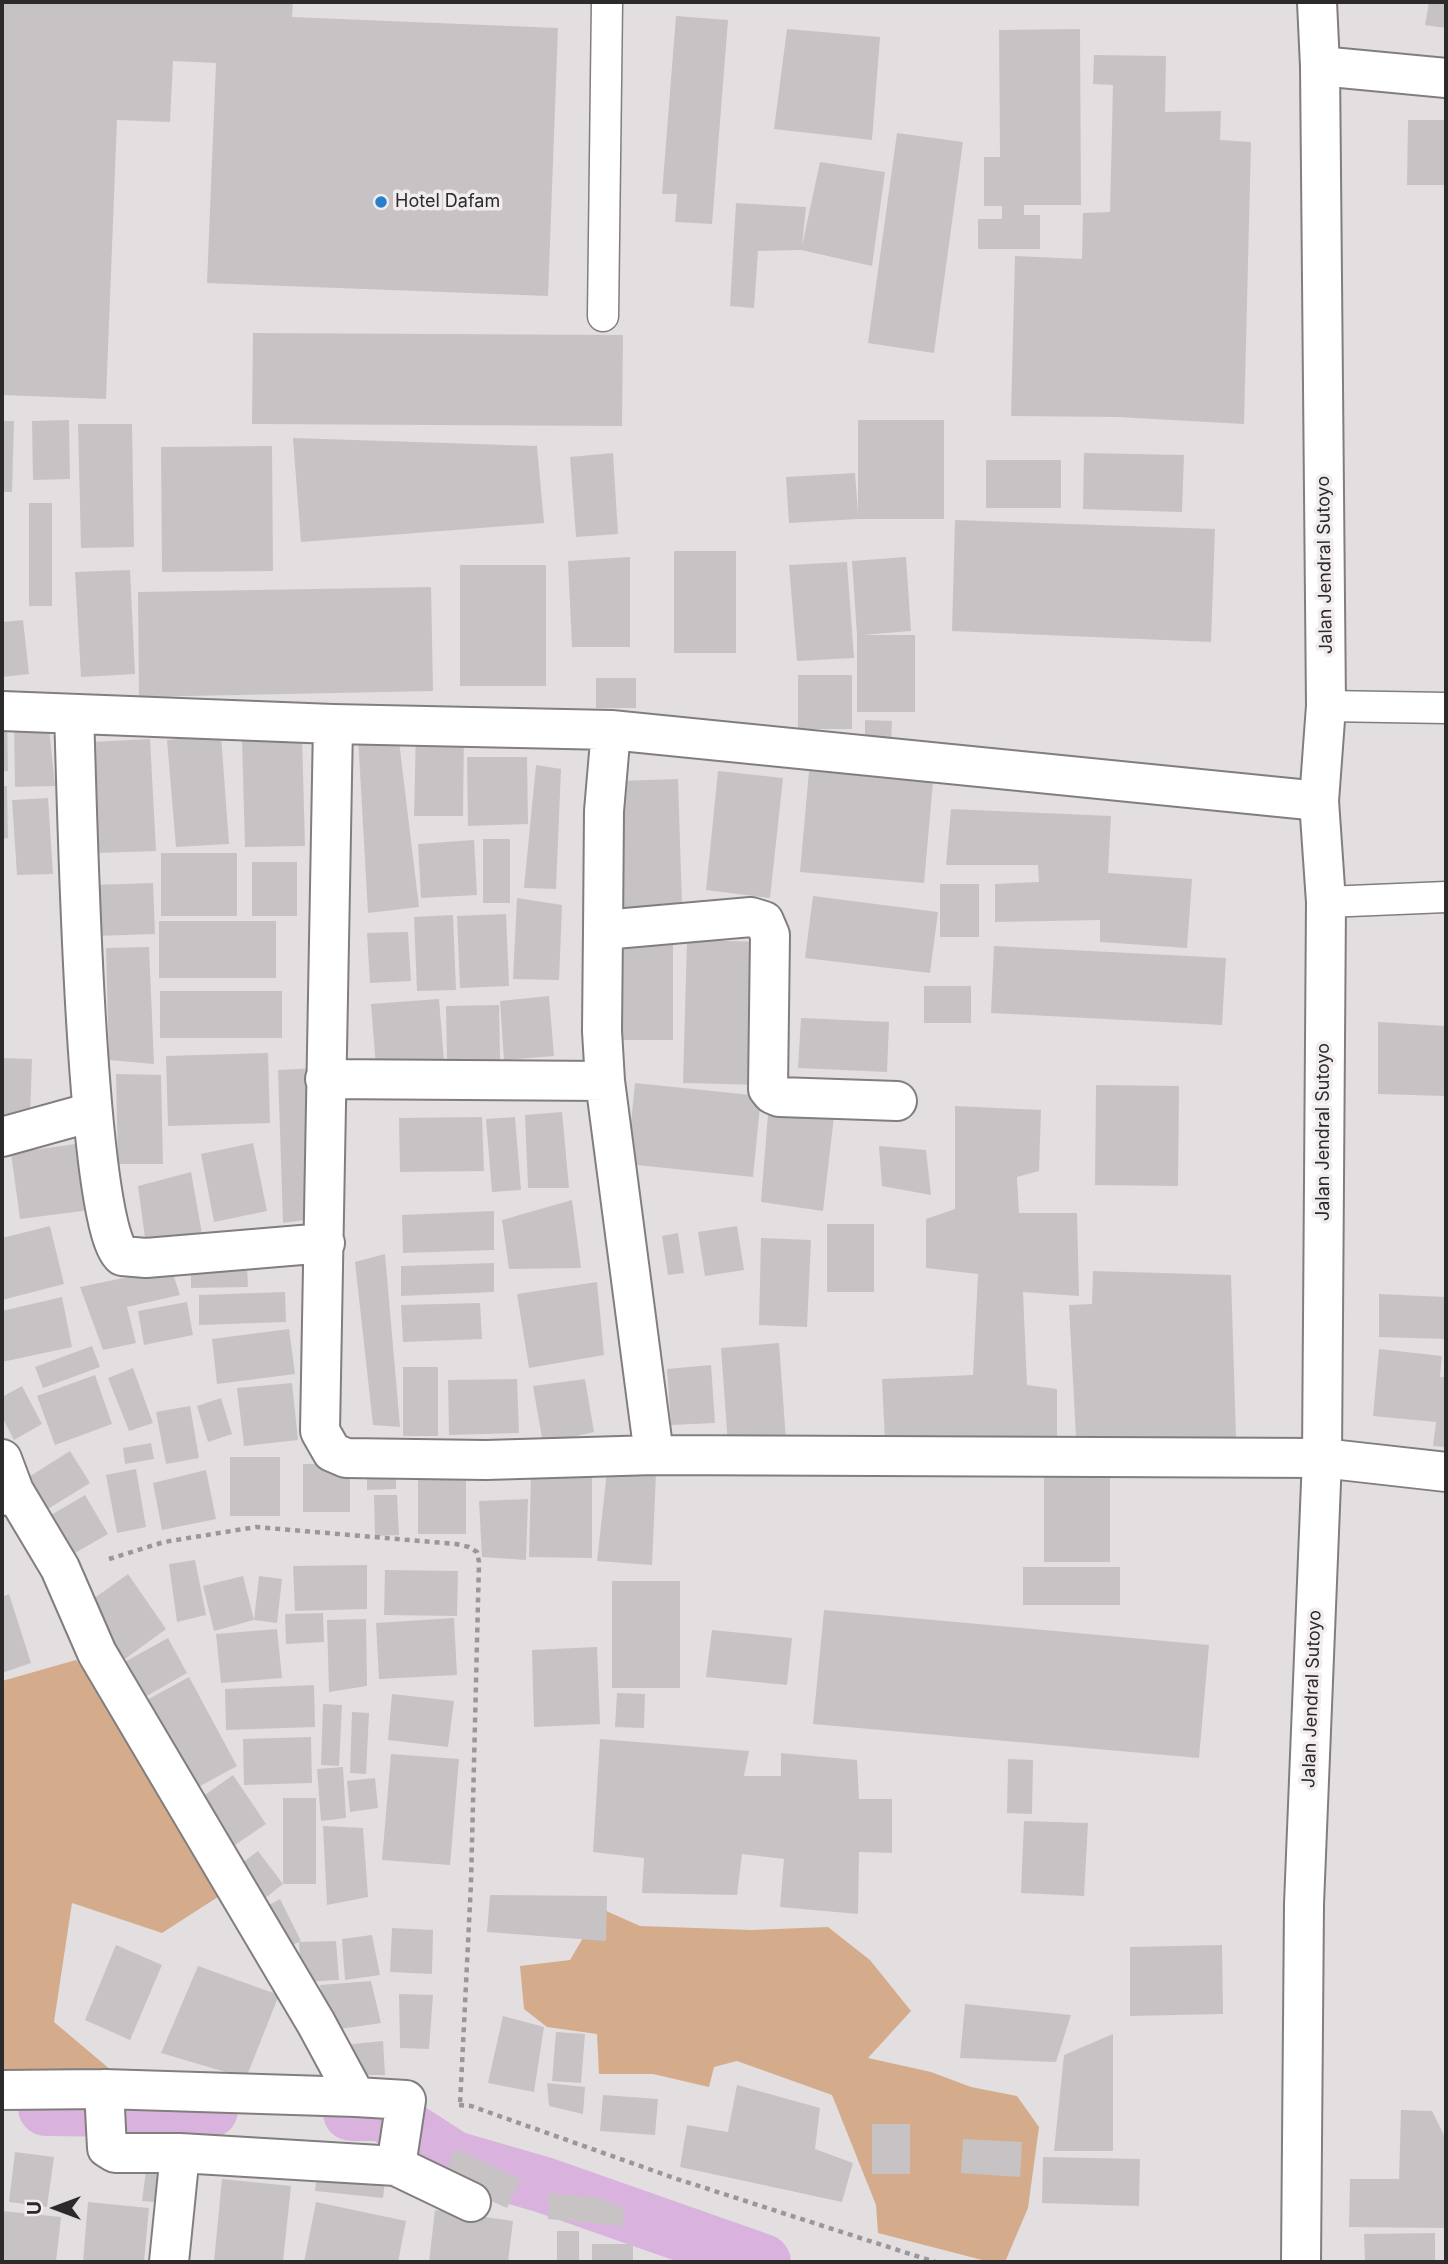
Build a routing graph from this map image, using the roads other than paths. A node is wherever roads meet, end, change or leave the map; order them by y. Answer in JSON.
{"nodes":[{"id":1,"x":607,"y":2,"type":"edge"},
{"id":2,"x":1317,"y":2,"type":"edge"},
{"id":3,"x":1320,"y":66,"type":"junction"},
{"id":4,"x":1446,"y":78,"type":"edge"},
{"id":5,"x":603,"y":316,"type":"dead end"},
{"id":6,"x":1326,"y":706,"type":"junction"},
{"id":7,"x":1446,"y":708,"type":"edge"},
{"id":8,"x":2,"y":711,"type":"edge"},
{"id":9,"x":74,"y":714,"type":"junction"},
{"id":10,"x":333,"y":724,"type":"junction"},
{"id":11,"x":611,"y":730,"type":"junction"},
{"id":12,"x":1319,"y":802,"type":"junction"},
{"id":13,"x":1446,"y":897,"type":"edge"},
{"id":14,"x":1326,"y":902,"type":"junction"},
{"id":15,"x":603,"y":930,"type":"junction"},
{"id":16,"x":325,"y":1079,"type":"junction"},
{"id":17,"x":605,"y":1081,"type":"junction"},
{"id":18,"x":897,"y":1101,"type":"dead end"},
{"id":19,"x":92,"y":1112,"type":"junction"},
{"id":20,"x":2,"y":1137,"type":"edge"},
{"id":21,"x":325,"y":1243,"type":"junction"},
{"id":22,"x":654,"y":1455,"type":"junction"},
{"id":23,"x":1322,"y":1458,"type":"junction"},
{"id":24,"x":1446,"y":1472,"type":"edge"},
{"id":25,"x":6,"y":1482,"type":"edge"},
{"id":26,"x":2,"y":2090,"type":"edge"},
{"id":27,"x":104,"y":2096,"type":"junction"},
{"id":28,"x":356,"y":2097,"type":"junction"},
{"id":29,"x":401,"y":2133,"type":"junction"},
{"id":30,"x":180,"y":2153,"type":"junction"},
{"id":31,"x":471,"y":2202,"type":"dead end"},
{"id":32,"x":169,"y":2262,"type":"edge"},
{"id":33,"x":1301,"y":2262,"type":"edge"}],
"edges":[{"from":1,"to":5,"type":"lane"},
{"from":2,"to":3,"type":"street","name":"Jalan Jendral Sutoyo"},
{"from":3,"to":4,"type":"street"},
{"from":3,"to":6,"type":"street","name":"Jalan Jendral Sutoyo"},
{"from":6,"to":7,"type":"lane"},
{"from":6,"to":12,"type":"street","name":"Jalan Jendral Sutoyo"},
{"from":8,"to":9,"type":"street"},
{"from":9,"to":10,"type":"street"},
{"from":9,"to":19,"type":"street"},
{"from":10,"to":11,"type":"street"},
{"from":10,"to":16,"type":"street"},
{"from":11,"to":12,"type":"street"},
{"from":11,"to":15,"type":"street"},
{"from":12,"to":14,"type":"street","name":"Jalan Jendral Sutoyo"},
{"from":13,"to":14,"type":"lane"},
{"from":14,"to":23,"type":"street","name":"Jalan Jendral Sutoyo"},
{"from":15,"to":17,"type":"street"},
{"from":15,"to":18,"type":"street"},
{"from":16,"to":17,"type":"street"},
{"from":16,"to":21,"type":"street"},
{"from":17,"to":22,"type":"street"},
{"from":19,"to":20,"type":"street"},
{"from":19,"to":21,"type":"street"},
{"from":21,"to":22,"type":"street"},
{"from":22,"to":23,"type":"street"},
{"from":23,"to":24,"type":"street"},
{"from":23,"to":33,"type":"street","name":"Jalan Jendral Sutoyo"},
{"from":25,"to":28,"type":"street"},
{"from":26,"to":27,"type":"street"},
{"from":27,"to":28,"type":"street"},
{"from":27,"to":30,"type":"street"},
{"from":28,"to":29,"type":"street"},
{"from":29,"to":30,"type":"street"},
{"from":29,"to":31,"type":"street"},
{"from":30,"to":32,"type":"street"}]}
